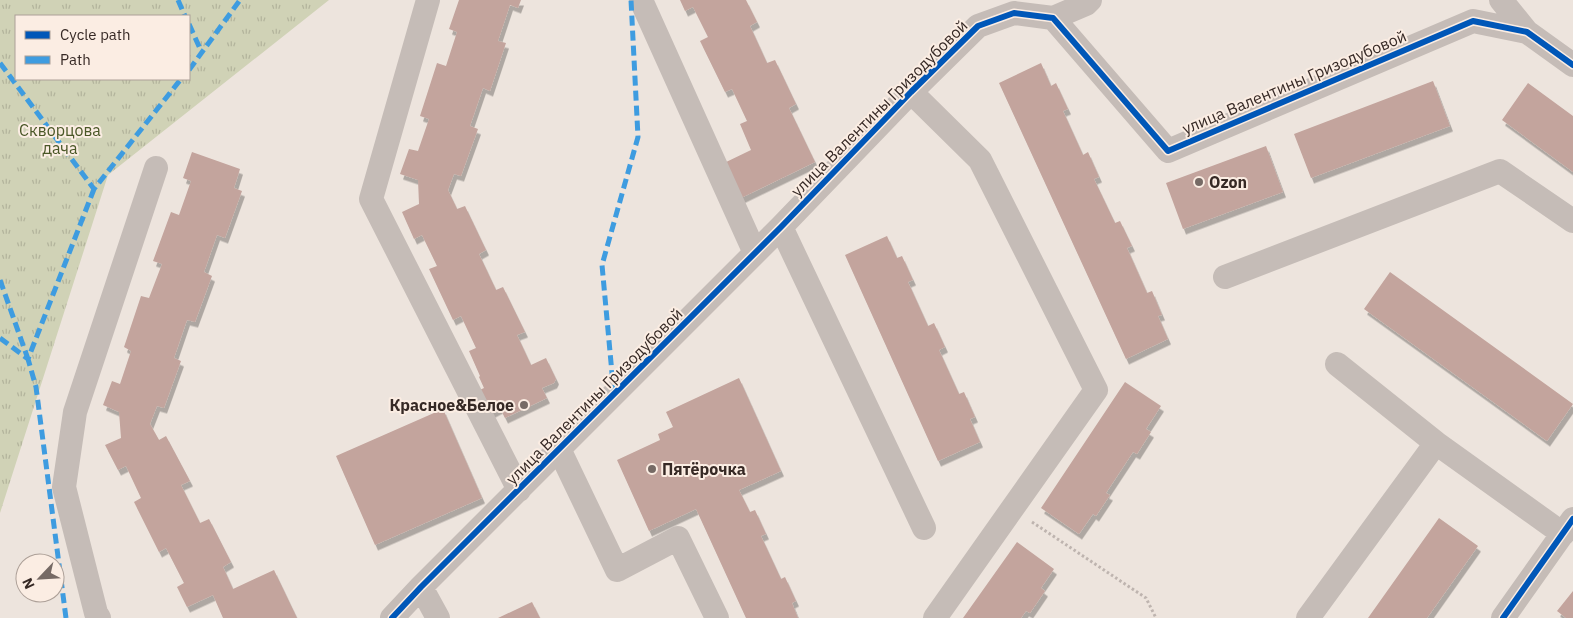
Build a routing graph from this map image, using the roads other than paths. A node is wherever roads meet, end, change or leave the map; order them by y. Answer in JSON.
{"nodes":[{"id":1,"x":428,"y":0,"type":"edge"},
{"id":2,"x":641,"y":0,"type":"edge"},
{"id":3,"x":1090,"y":0,"type":"edge"},
{"id":4,"x":1501,"y":0,"type":"edge"},
{"id":5,"x":1011,"y":6,"type":"edge"},
{"id":6,"x":1053,"y":18,"type":"junction"},
{"id":7,"x":1527,"y":32,"type":"junction"},
{"id":8,"x":1573,"y":65,"type":"edge"},
{"id":9,"x":911,"y":92,"type":"junction"},
{"id":10,"x":156,"y":168,"type":"dead end"},
{"id":11,"x":1573,"y":221,"type":"edge"},
{"id":12,"x":781,"y":227,"type":"junction"},
{"id":13,"x":755,"y":253,"type":"junction"},
{"id":14,"x":1224,"y":277,"type":"dead end"},
{"id":15,"x":1337,"y":364,"type":"dead end"},
{"id":16,"x":1436,"y":443,"type":"junction"},
{"id":17,"x":560,"y":450,"type":"junction"},
{"id":18,"x":519,"y":490,"type":"junction"},
{"id":19,"x":1568,"y":527,"type":"edge"},
{"id":20,"x":924,"y":528,"type":"dead end"},
{"id":21,"x":421,"y":587,"type":"junction"},
{"id":22,"x":95,"y":616,"type":"edge"},
{"id":23,"x":392,"y":618,"type":"edge"},
{"id":24,"x":438,"y":618,"type":"edge"},
{"id":25,"x":717,"y":618,"type":"edge"},
{"id":26,"x":935,"y":618,"type":"edge"},
{"id":27,"x":1308,"y":618,"type":"edge"},
{"id":28,"x":1503,"y":618,"type":"edge"}],
"edges":[{"from":1,"to":18,"type":"street"},
{"from":2,"to":13,"type":"street"},
{"from":3,"to":6,"type":"street"},
{"from":4,"to":7,"type":"street"},
{"from":5,"to":6,"type":"street","name":"улица Валентины Гризодубовой"},
{"from":5,"to":9,"type":"street","name":"улица Валентины Гризодубовой"},
{"from":6,"to":7,"type":"street","name":"улица Валентины Гризодубовой"},
{"from":7,"to":8,"type":"street","name":"улица Валентины Гризодубовой"},
{"from":9,"to":12,"type":"street","name":"улица Валентины Гризодубовой"},
{"from":9,"to":26,"type":"street"},
{"from":10,"to":22,"type":"street"},
{"from":11,"to":14,"type":"street"},
{"from":12,"to":13,"type":"street","name":"улица Валентины Гризодубовой"},
{"from":12,"to":20,"type":"street"},
{"from":13,"to":17,"type":"street","name":"улица Валентины Гризодубовой"},
{"from":15,"to":16,"type":"street"},
{"from":16,"to":19,"type":"street"},
{"from":16,"to":27,"type":"street"},
{"from":17,"to":18,"type":"street","name":"улица Валентины Гризодубовой"},
{"from":17,"to":25,"type":"street"},
{"from":18,"to":21,"type":"street","name":"улица Валентины Гризодубовой"},
{"from":19,"to":28,"type":"street"},
{"from":21,"to":23,"type":"street","name":"улица Валентины Гризодубовой"},
{"from":21,"to":24,"type":"street"}]}
